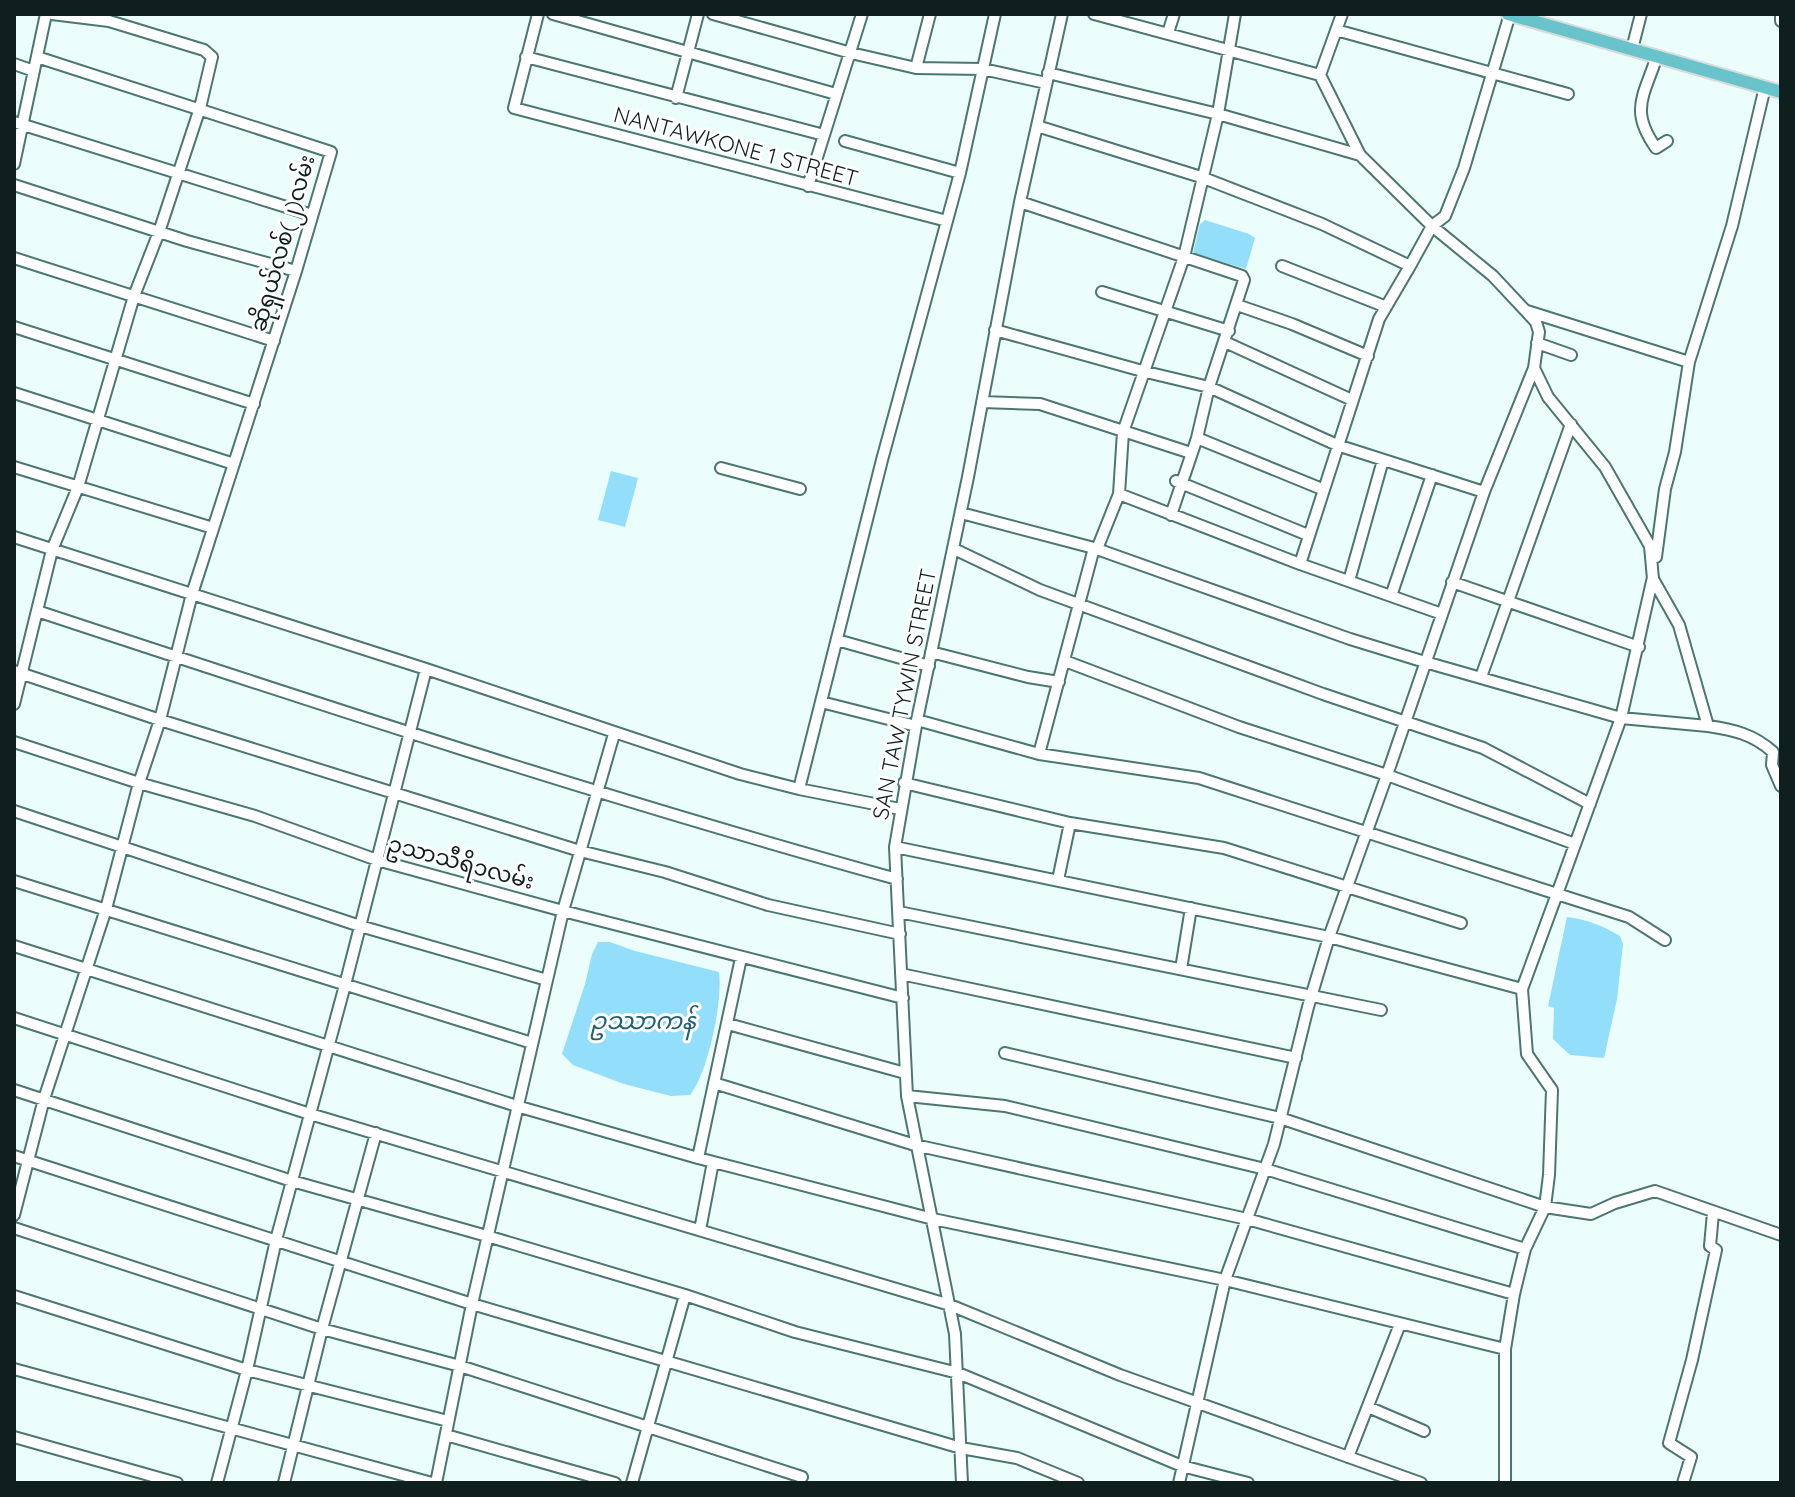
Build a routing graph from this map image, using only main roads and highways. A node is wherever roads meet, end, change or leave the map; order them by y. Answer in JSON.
{"nodes":[{"id":1,"x":1509,"y":14,"type":"edge"},
{"id":2,"x":1781,"y":92,"type":"edge"}],
"edges":[{"from":1,"to":2,"type":"main road"}]}
